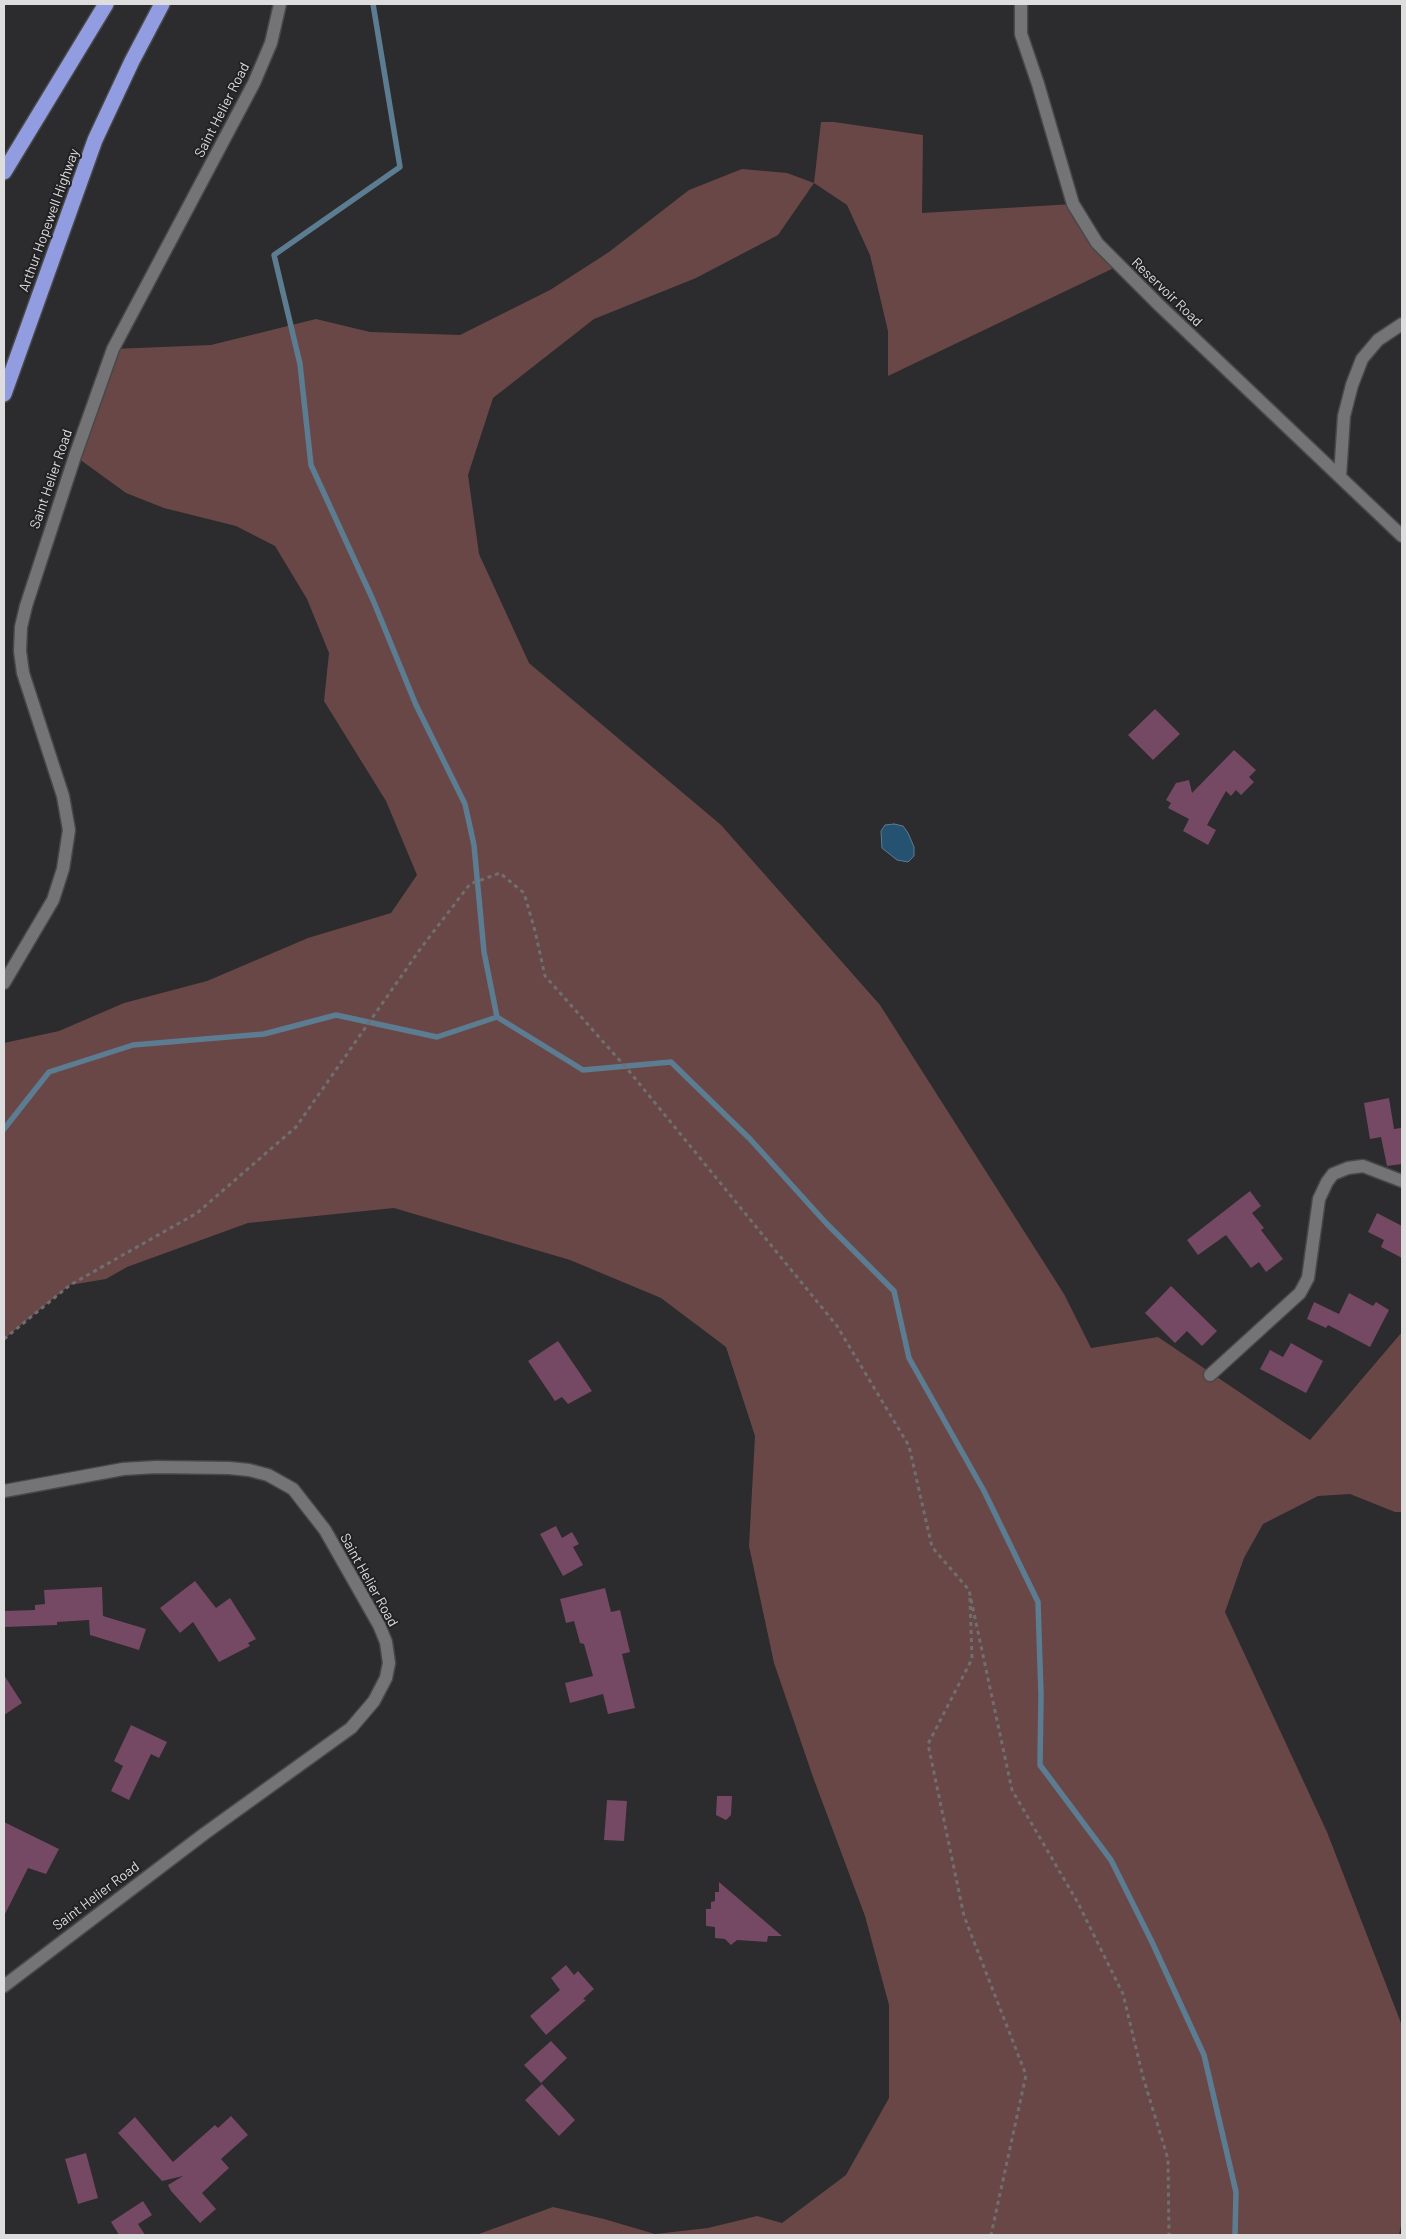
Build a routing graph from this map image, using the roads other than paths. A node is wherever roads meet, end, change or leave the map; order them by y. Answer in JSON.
{"nodes":[{"id":1,"x":106,"y":4,"type":"edge"},
{"id":2,"x":162,"y":4,"type":"edge"},
{"id":3,"x":280,"y":4,"type":"edge"},
{"id":4,"x":1021,"y":4,"type":"edge"},
{"id":5,"x":4,"y":172,"type":"edge"},
{"id":6,"x":1402,"y":324,"type":"edge"},
{"id":7,"x":4,"y":394,"type":"edge"},
{"id":8,"x":1340,"y":476,"type":"junction"},
{"id":9,"x":1402,"y":536,"type":"edge"},
{"id":10,"x":4,"y":983,"type":"edge"},
{"id":11,"x":1402,"y":1181,"type":"edge"},
{"id":12,"x":1210,"y":1375,"type":"dead end"},
{"id":13,"x":4,"y":1491,"type":"edge"},
{"id":14,"x":4,"y":1986,"type":"edge"}],
"edges":[{"from":1,"to":5,"type":"highway"},
{"from":2,"to":7,"type":"highway","name":"Arthur Hopewell Highway"},
{"from":3,"to":10,"type":"street","name":"Saint Helier Road"},
{"from":4,"to":8,"type":"street","name":"Reservoir Road"},
{"from":6,"to":8,"type":"street"},
{"from":8,"to":9,"type":"street","name":"Reservoir Road"},
{"from":11,"to":12,"type":"street"},
{"from":13,"to":14,"type":"street","name":"Saint Helier Road"}]}
